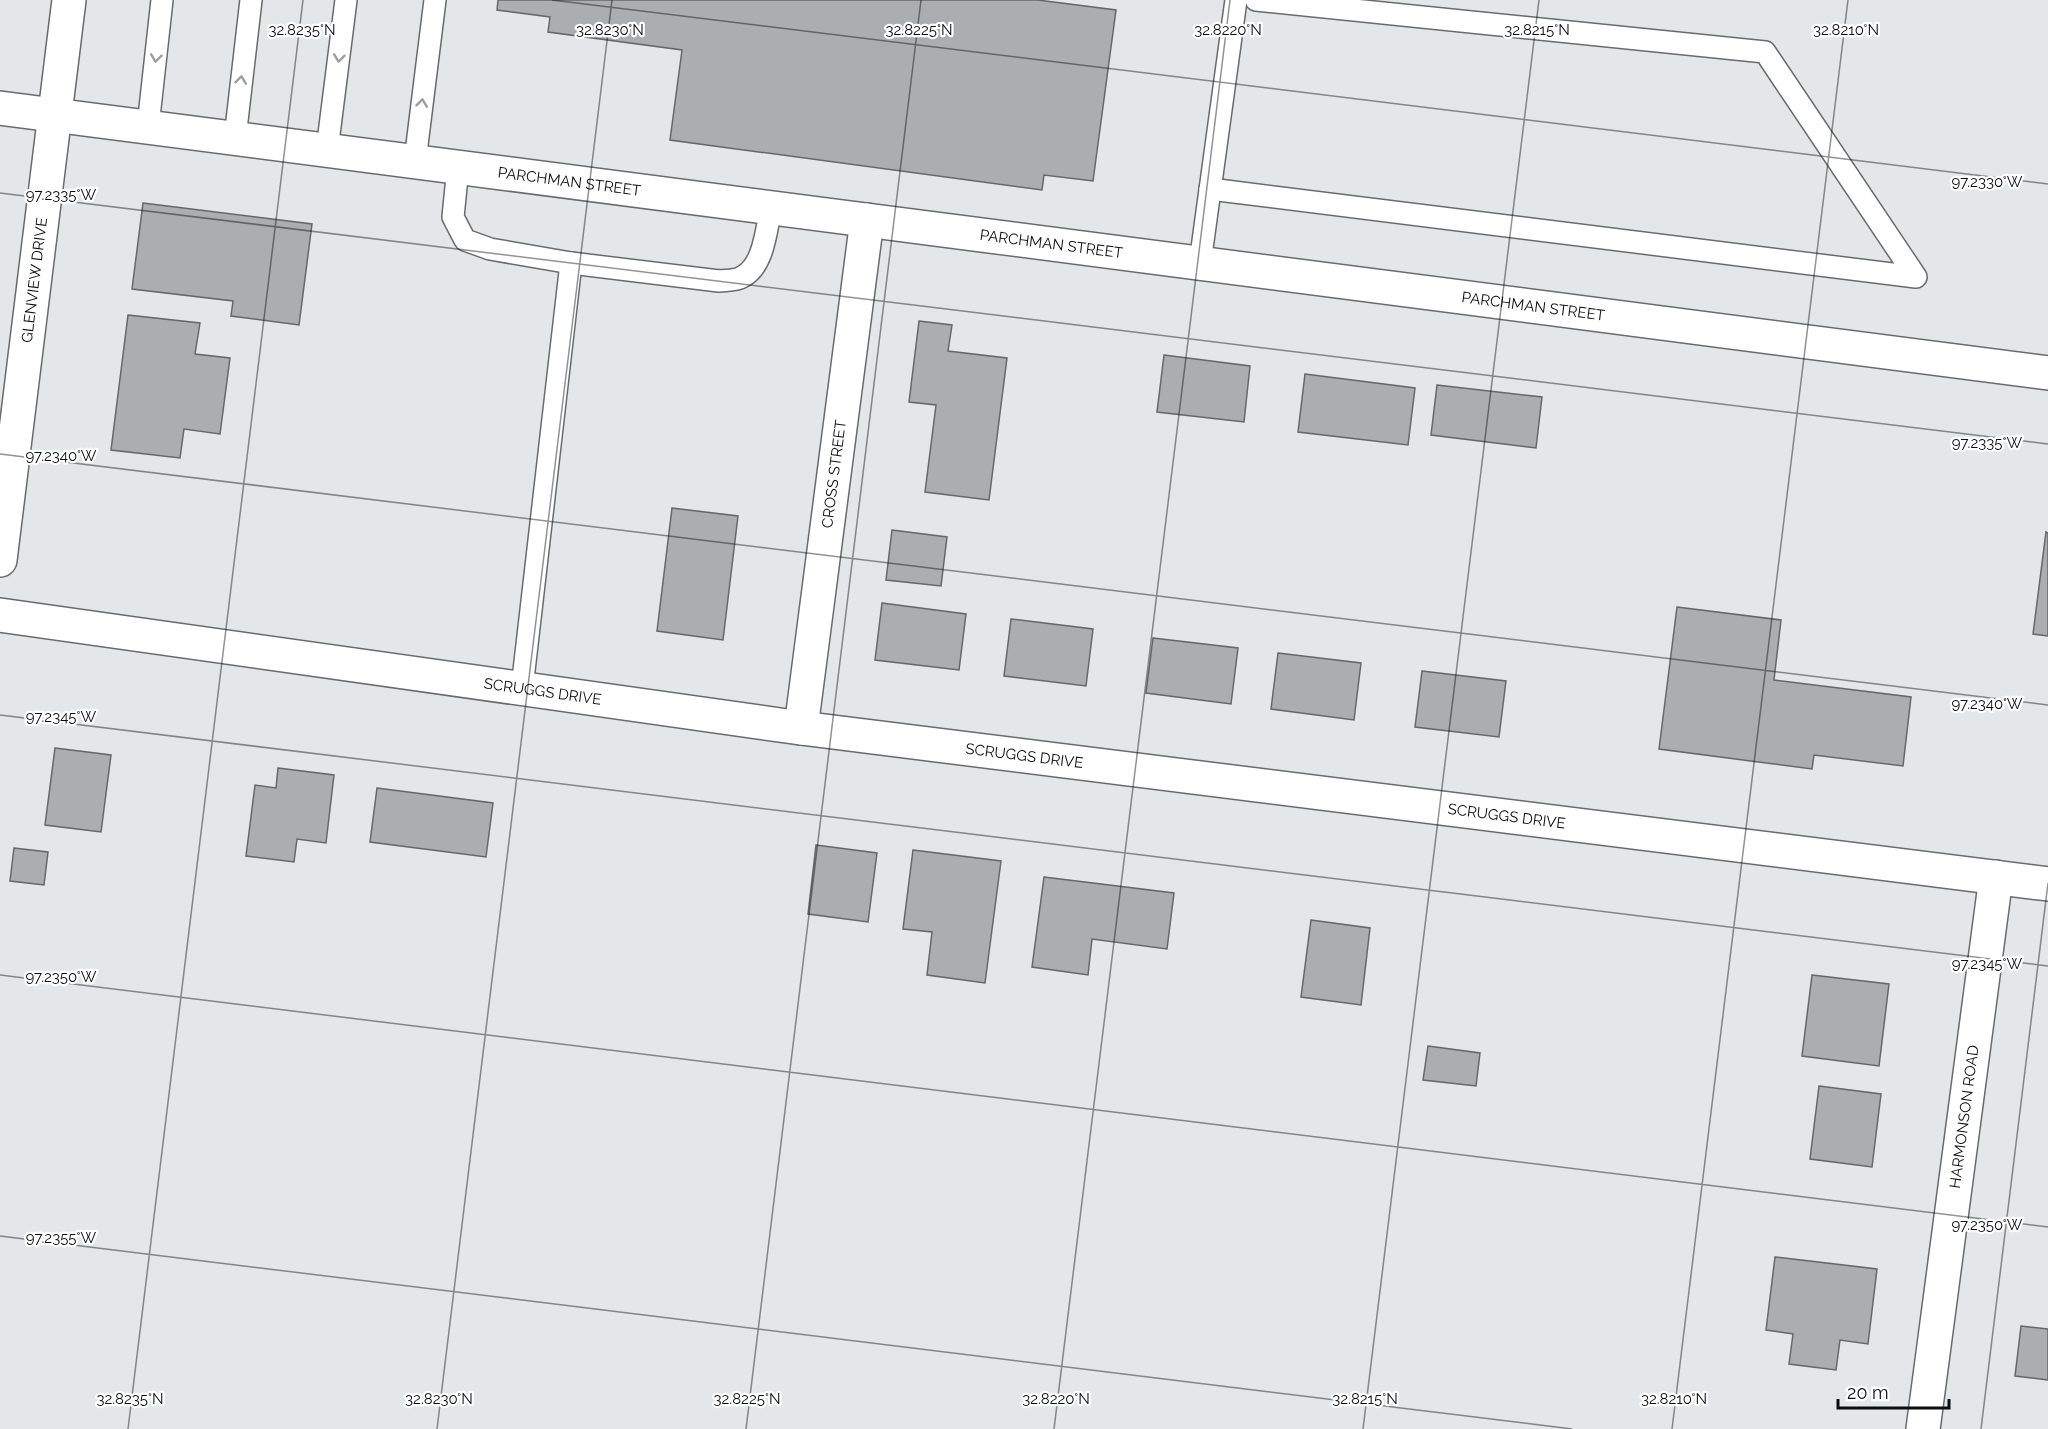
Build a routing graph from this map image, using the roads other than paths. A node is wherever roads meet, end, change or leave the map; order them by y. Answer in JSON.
{"nodes":[{"id":1,"x":69,"y":0,"type":"edge"},
{"id":2,"x":162,"y":0,"type":"edge"},
{"id":3,"x":251,"y":0,"type":"edge"},
{"id":4,"x":346,"y":0,"type":"edge"},
{"id":5,"x":435,"y":0,"type":"edge"},
{"id":6,"x":1236,"y":0,"type":"edge"},
{"id":7,"x":1256,"y":0,"type":"edge"},
{"id":8,"x":0,"y":108,"type":"edge"},
{"id":9,"x":55,"y":114,"type":"junction"},
{"id":10,"x":148,"y":126,"type":"junction"},
{"id":11,"x":235,"y":138,"type":"junction"},
{"id":12,"x":327,"y":150,"type":"junction"},
{"id":13,"x":415,"y":161,"type":"junction"},
{"id":14,"x":458,"y":167,"type":"junction"},
{"id":15,"x":1210,"y":189,"type":"junction"},
{"id":16,"x":771,"y":208,"type":"junction"},
{"id":17,"x":867,"y":220,"type":"junction"},
{"id":18,"x":571,"y":263,"type":"junction"},
{"id":19,"x":1200,"y":263,"type":"junction"},
{"id":20,"x":2048,"y":374,"type":"edge"},
{"id":21,"x":0,"y":560,"type":"edge"},
{"id":22,"x":0,"y":615,"type":"edge"},
{"id":23,"x":522,"y":688,"type":"junction"},
{"id":24,"x":801,"y":728,"type":"junction"},
{"id":25,"x":1996,"y":877,"type":"junction"},
{"id":26,"x":2048,"y":884,"type":"edge"},
{"id":27,"x":1923,"y":1429,"type":"edge"}],
"edges":[{"from":1,"to":9,"type":"street","name":"GLENVIEW DRIVE"},
{"from":2,"to":10,"type":"lane","one_way":true},
{"from":11,"to":3,"type":"lane","one_way":true},
{"from":4,"to":12,"type":"lane","one_way":true},
{"from":13,"to":5,"type":"lane","one_way":true},
{"from":6,"to":15,"type":"lane"},
{"from":7,"to":15,"type":"lane"},
{"from":8,"to":9,"type":"street","name":"PARCHMAN STREET"},
{"from":9,"to":10,"type":"street","name":"PARCHMAN STREET"},
{"from":9,"to":21,"type":"street","name":"GLENVIEW DRIVE"},
{"from":10,"to":11,"type":"street","name":"PARCHMAN STREET"},
{"from":11,"to":12,"type":"street","name":"PARCHMAN STREET"},
{"from":12,"to":13,"type":"street","name":"PARCHMAN STREET"},
{"from":13,"to":14,"type":"street","name":"PARCHMAN STREET"},
{"from":14,"to":16,"type":"street","name":"PARCHMAN STREET"},
{"from":14,"to":18,"type":"lane"},
{"from":15,"to":19,"type":"lane"},
{"from":16,"to":17,"type":"street","name":"PARCHMAN STREET"},
{"from":16,"to":18,"type":"lane"},
{"from":17,"to":19,"type":"street","name":"PARCHMAN STREET"},
{"from":17,"to":24,"type":"street","name":"CROSS STREET"},
{"from":18,"to":23,"type":"lane"},
{"from":19,"to":20,"type":"street","name":"PARCHMAN STREET"},
{"from":22,"to":23,"type":"street","name":"SCRUGGS DRIVE"},
{"from":23,"to":24,"type":"street","name":"SCRUGGS DRIVE"},
{"from":24,"to":25,"type":"street","name":"SCRUGGS DRIVE"},
{"from":25,"to":26,"type":"street","name":"SCRUGGS DRIVE"},
{"from":25,"to":27,"type":"street","name":"HARMONSON ROAD"}]}
